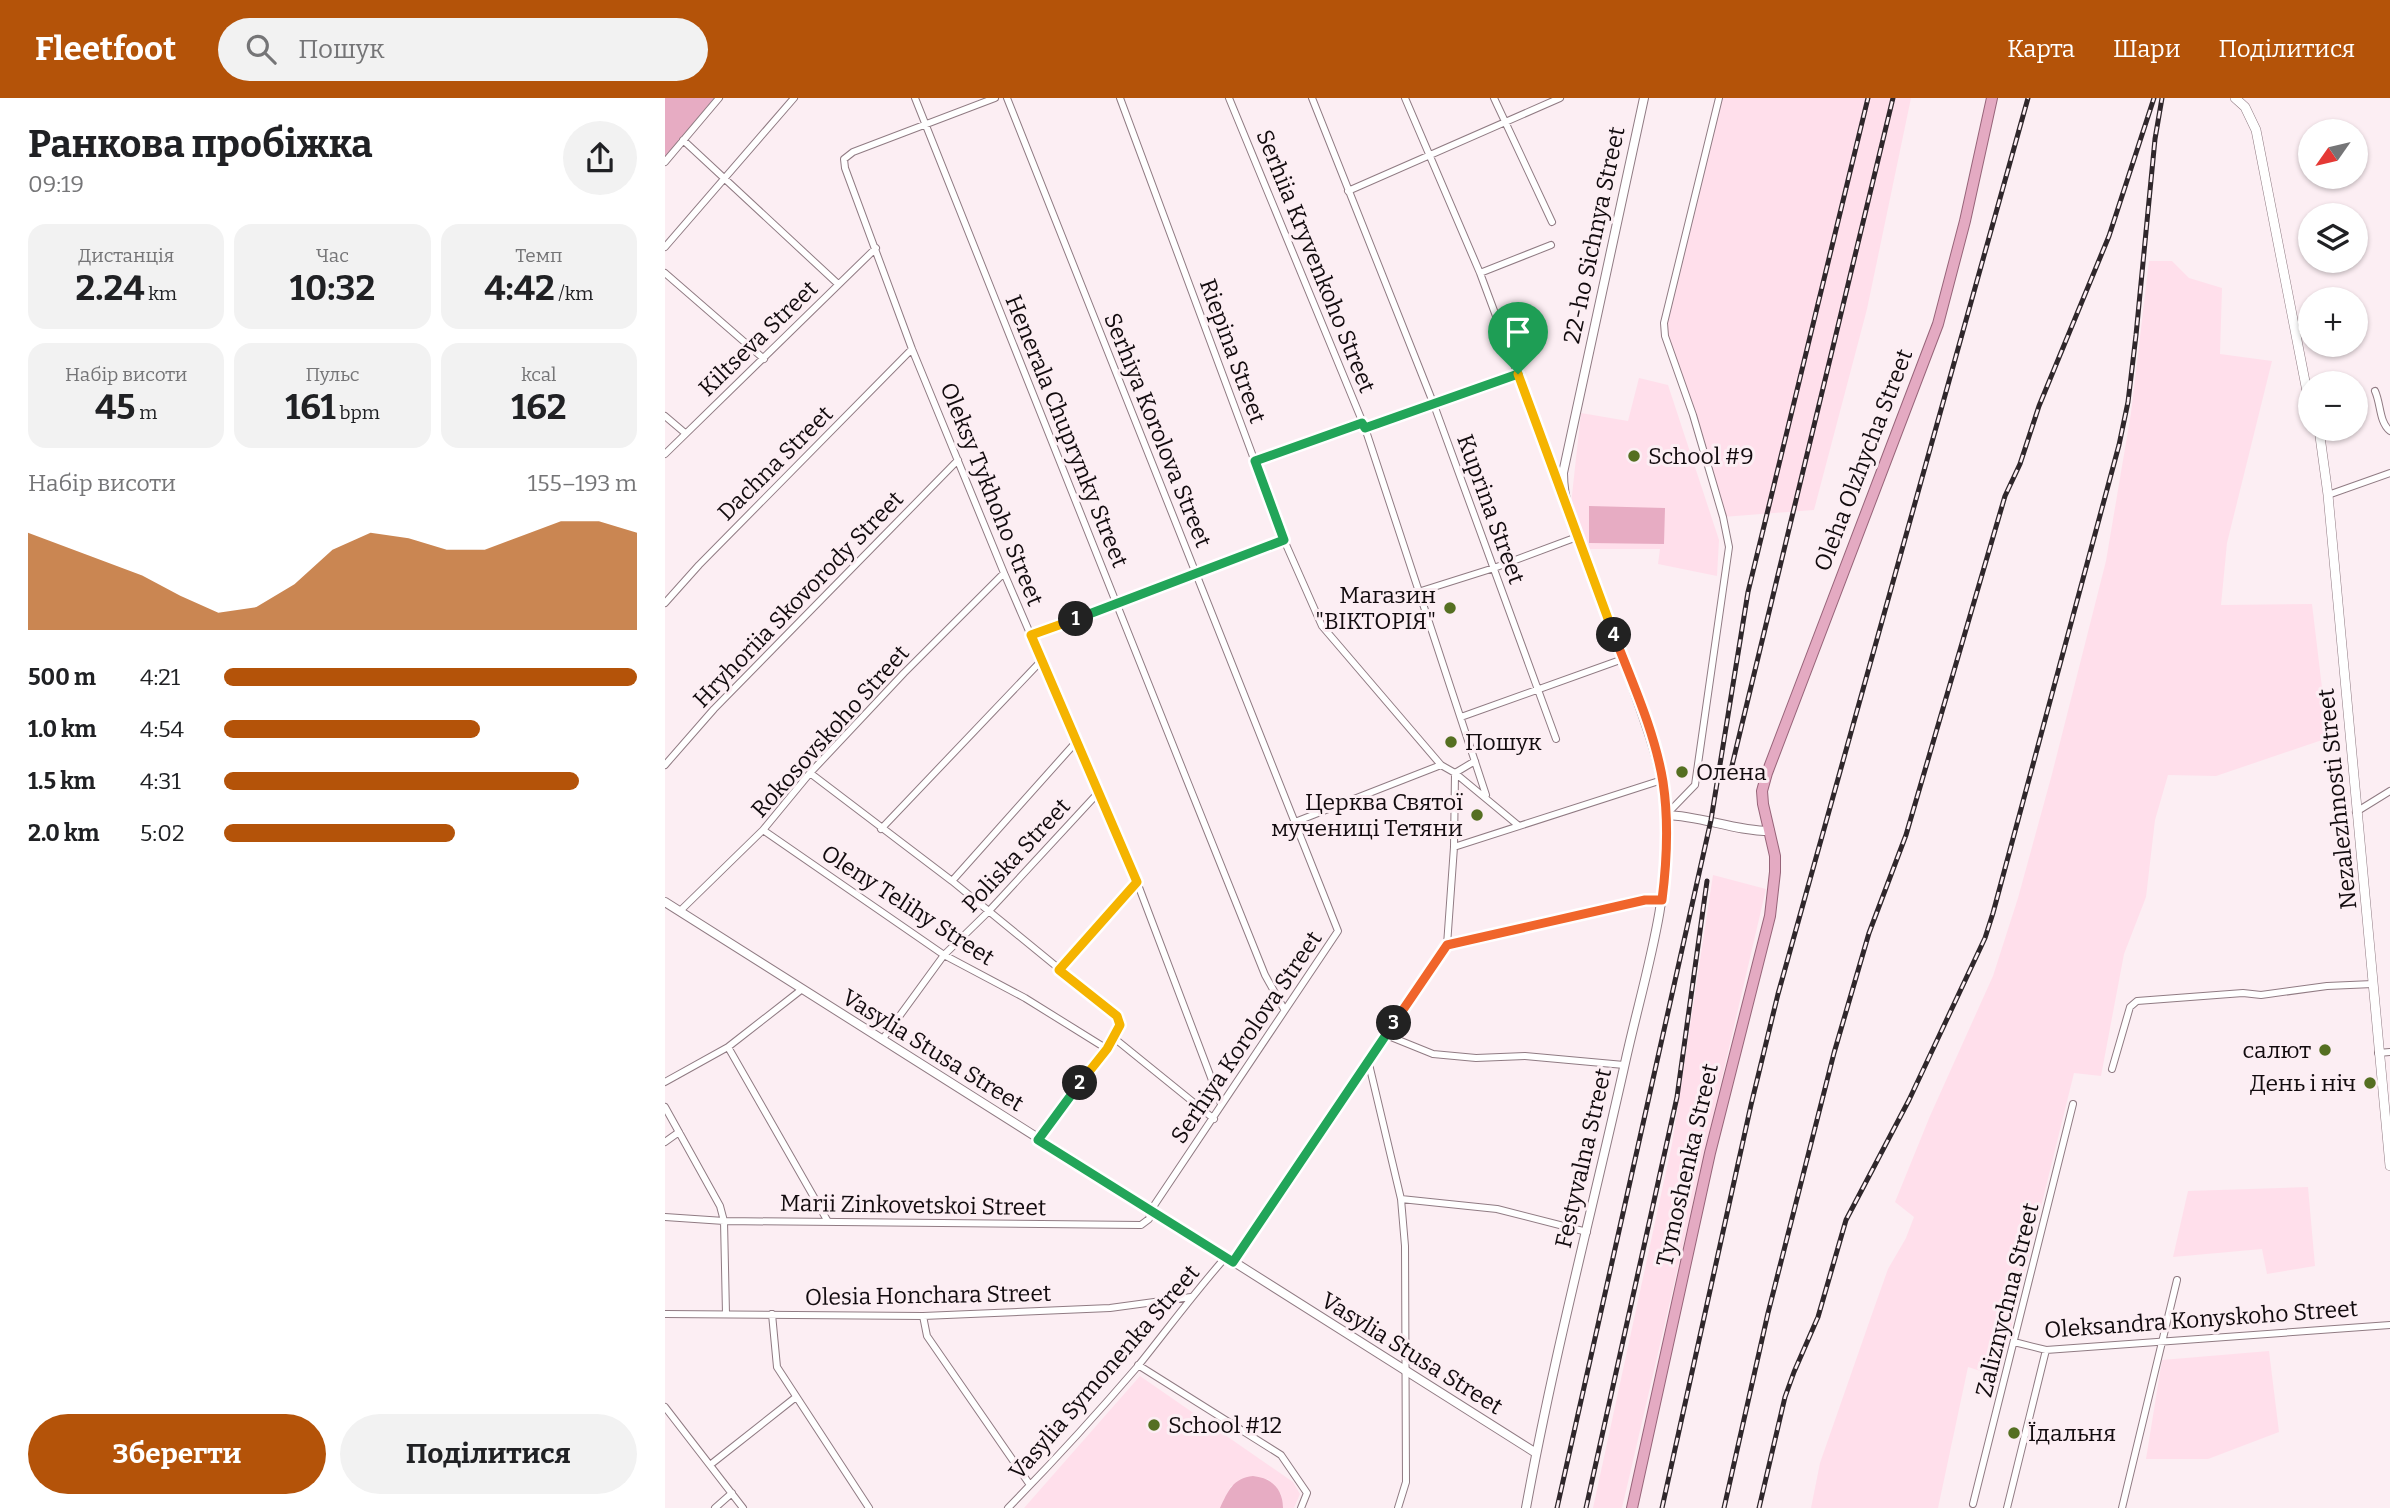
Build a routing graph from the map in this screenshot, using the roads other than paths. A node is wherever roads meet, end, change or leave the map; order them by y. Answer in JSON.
{"nodes":[{"id":1,"x":719,"y":98,"type":"edge"},
{"id":2,"x":794,"y":98,"type":"edge"},
{"id":3,"x":915,"y":98,"type":"edge"},
{"id":4,"x":995,"y":98,"type":"edge"},
{"id":5,"x":1007,"y":98,"type":"edge"},
{"id":6,"x":1120,"y":98,"type":"edge"},
{"id":7,"x":1229,"y":98,"type":"edge"},
{"id":8,"x":1312,"y":98,"type":"edge"},
{"id":9,"x":1405,"y":98,"type":"edge"},
{"id":10,"x":1494,"y":98,"type":"edge"},
{"id":11,"x":1560,"y":98,"type":"edge"},
{"id":12,"x":1644,"y":98,"type":"edge"},
{"id":13,"x":1719,"y":98,"type":"edge"},
{"id":14,"x":1992,"y":98,"type":"edge"},
{"id":15,"x":2235,"y":98,"type":"edge"},
{"id":16,"x":1505,"y":123,"type":"junction"},
{"id":17,"x":925,"y":124,"type":"junction"},
{"id":18,"x":683,"y":140,"type":"junction"},
{"id":19,"x":1429,"y":156,"type":"junction"},
{"id":20,"x":665,"y":162,"type":"edge"},
{"id":21,"x":723,"y":178,"type":"junction"},
{"id":22,"x":1348,"y":191,"type":"junction"},
{"id":23,"x":1552,"y":222,"type":"dead end"},
{"id":24,"x":1551,"y":245,"type":"dead end"},
{"id":25,"x":665,"y":247,"type":"edge"},
{"id":26,"x":876,"y":248,"type":"junction"},
{"id":27,"x":665,"y":273,"type":"edge"},
{"id":28,"x":1480,"y":273,"type":"junction"},
{"id":29,"x":838,"y":284,"type":"junction"},
{"id":30,"x":912,"y":349,"type":"junction"},
{"id":31,"x":764,"y":359,"type":"junction"},
{"id":32,"x":2303,"y":371,"type":"edge"},
{"id":33,"x":1518,"y":374,"type":"junction"},
{"id":34,"x":2375,"y":391,"type":"dead end"},
{"id":35,"x":1434,"y":405,"type":"junction"},
{"id":36,"x":665,"y":416,"type":"edge"},
{"id":37,"x":1364,"y":426,"type":"junction"},
{"id":38,"x":2390,"y":431,"type":"edge"},
{"id":39,"x":685,"y":433,"type":"junction"},
{"id":40,"x":2321,"y":441,"type":"edge"},
{"id":41,"x":665,"y":454,"type":"edge"},
{"id":42,"x":958,"y":460,"type":"junction"},
{"id":43,"x":1255,"y":461,"type":"junction"},
{"id":44,"x":2390,"y":473,"type":"edge"},
{"id":45,"x":2328,"y":495,"type":"junction"},
{"id":46,"x":1566,"y":505,"type":"junction"},
{"id":47,"x":1577,"y":537,"type":"junction"},
{"id":48,"x":1284,"y":540,"type":"junction"},
{"id":49,"x":1494,"y":568,"type":"junction"},
{"id":50,"x":1196,"y":572,"type":"junction"},
{"id":51,"x":1004,"y":573,"type":"junction"},
{"id":52,"x":1417,"y":592,"type":"junction"},
{"id":53,"x":665,"y":603,"type":"edge"},
{"id":54,"x":1117,"y":604,"type":"junction"},
{"id":55,"x":1031,"y":635,"type":"junction"},
{"id":56,"x":1623,"y":659,"type":"junction"},
{"id":57,"x":1042,"y":660,"type":"junction"},
{"id":58,"x":1540,"y":690,"type":"junction"},
{"id":59,"x":1461,"y":717,"type":"junction"},
{"id":60,"x":1556,"y":739,"type":"dead end"},
{"id":61,"x":1077,"y":741,"type":"junction"},
{"id":62,"x":1475,"y":761,"type":"junction"},
{"id":63,"x":665,"y":765,"type":"edge"},
{"id":64,"x":1441,"y":765,"type":"junction"},
{"id":65,"x":810,"y":773,"type":"junction"},
{"id":66,"x":1455,"y":773,"type":"junction"},
{"id":67,"x":1663,"y":780,"type":"junction"},
{"id":68,"x":2390,"y":791,"type":"edge"},
{"id":69,"x":1098,"y":793,"type":"junction"},
{"id":70,"x":1486,"y":797,"type":"junction"},
{"id":71,"x":2356,"y":812,"type":"junction"},
{"id":72,"x":1666,"y":815,"type":"junction"},
{"id":73,"x":1295,"y":822,"type":"junction"},
{"id":74,"x":1519,"y":826,"type":"junction"},
{"id":75,"x":881,"y":829,"type":"junction"},
{"id":76,"x":763,"y":830,"type":"junction"},
{"id":77,"x":1770,"y":831,"type":"junction"},
{"id":78,"x":1454,"y":847,"type":"junction"},
{"id":79,"x":952,"y":881,"type":"junction"},
{"id":80,"x":1137,"y":882,"type":"junction"},
{"id":81,"x":1662,"y":900,"type":"junction"},
{"id":82,"x":665,"y":902,"type":"edge"},
{"id":83,"x":680,"y":911,"type":"junction"},
{"id":84,"x":988,"y":912,"type":"junction"},
{"id":85,"x":1447,"y":945,"type":"junction"},
{"id":86,"x":944,"y":955,"type":"junction"},
{"id":87,"x":1059,"y":970,"type":"junction"},
{"id":88,"x":2373,"y":984,"type":"junction"},
{"id":89,"x":801,"y":990,"type":"junction"},
{"id":90,"x":1284,"y":1009,"type":"junction"},
{"id":91,"x":1386,"y":1034,"type":"junction"},
{"id":92,"x":1114,"y":1038,"type":"junction"},
{"id":93,"x":882,"y":1040,"type":"junction"},
{"id":94,"x":728,"y":1047,"type":"junction"},
{"id":95,"x":1107,"y":1049,"type":"junction"},
{"id":96,"x":2390,"y":1052,"type":"edge"},
{"id":97,"x":2378,"y":1053,"type":"junction"},
{"id":98,"x":1367,"y":1060,"type":"junction"},
{"id":99,"x":1624,"y":1065,"type":"junction"},
{"id":100,"x":2112,"y":1069,"type":"dead end"},
{"id":101,"x":665,"y":1082,"type":"edge"},
{"id":102,"x":1221,"y":1104,"type":"junction"},
{"id":103,"x":2073,"y":1104,"type":"dead end"},
{"id":104,"x":665,"y":1107,"type":"edge"},
{"id":105,"x":1214,"y":1119,"type":"junction"},
{"id":106,"x":679,"y":1132,"type":"junction"},
{"id":107,"x":1038,"y":1140,"type":"junction"},
{"id":108,"x":665,"y":1142,"type":"edge"},
{"id":109,"x":2390,"y":1166,"type":"edge"},
{"id":110,"x":1401,"y":1199,"type":"junction"},
{"id":111,"x":1151,"y":1210,"type":"junction"},
{"id":112,"x":665,"y":1217,"type":"edge"},
{"id":113,"x":827,"y":1220,"type":"junction"},
{"id":114,"x":724,"y":1221,"type":"junction"},
{"id":115,"x":1587,"y":1232,"type":"junction"},
{"id":116,"x":1229,"y":1260,"type":"junction"},
{"id":117,"x":2177,"y":1280,"type":"dead end"},
{"id":118,"x":1191,"y":1297,"type":"junction"},
{"id":119,"x":665,"y":1314,"type":"edge"},
{"id":120,"x":726,"y":1314,"type":"junction"},
{"id":121,"x":772,"y":1314,"type":"junction"},
{"id":122,"x":923,"y":1316,"type":"junction"},
{"id":123,"x":2390,"y":1325,"type":"edge"},
{"id":124,"x":2014,"y":1342,"type":"junction"},
{"id":125,"x":2161,"y":1342,"type":"junction"},
{"id":126,"x":2046,"y":1350,"type":"junction"},
{"id":127,"x":1138,"y":1365,"type":"junction"},
{"id":128,"x":1406,"y":1372,"type":"junction"},
{"id":129,"x":796,"y":1396,"type":"junction"},
{"id":130,"x":665,"y":1407,"type":"edge"},
{"id":131,"x":1536,"y":1453,"type":"junction"},
{"id":132,"x":710,"y":1465,"type":"junction"},
{"id":133,"x":1030,"y":1485,"type":"junction"},
{"id":134,"x":732,"y":1493,"type":"junction"},
{"id":135,"x":1973,"y":1504,"type":"dead end"},
{"id":136,"x":715,"y":1508,"type":"edge"},
{"id":137,"x":743,"y":1508,"type":"edge"},
{"id":138,"x":869,"y":1508,"type":"edge"},
{"id":139,"x":1008,"y":1508,"type":"edge"},
{"id":140,"x":1301,"y":1508,"type":"edge"},
{"id":141,"x":1398,"y":1508,"type":"edge"},
{"id":142,"x":1525,"y":1508,"type":"edge"},
{"id":143,"x":1632,"y":1508,"type":"edge"},
{"id":144,"x":2007,"y":1508,"type":"edge"},
{"id":145,"x":2122,"y":1508,"type":"edge"}],
"edges":[{"from":1,"to":18,"type":"street"},
{"from":2,"to":21,"type":"street"},
{"from":3,"to":17,"type":"street","name":"Henerala Chuprynky Street"},
{"from":4,"to":17,"type":"street"},
{"from":5,"to":50,"type":"street","name":"Serhiya Korolova Street"},
{"from":6,"to":43,"type":"street","name":"Riepina Street"},
{"from":7,"to":37,"type":"street","name":"Serhiia Kryvenkoho Street"},
{"from":8,"to":22,"type":"street","name":"Kuprina Street"},
{"from":9,"to":19,"type":"street"},
{"from":10,"to":16,"type":"street"},
{"from":11,"to":16,"type":"street"},
{"from":12,"to":46,"type":"street","name":"22-ho Sichnya Street"},
{"from":13,"to":72,"type":"street"},
{"from":14,"to":77,"type":"highway","name":"Oleha Olzhycha Street"},
{"from":15,"to":32,"type":"main road"},
{"from":16,"to":19,"type":"street"},
{"from":16,"to":23,"type":"street"},
{"from":17,"to":26,"type":"street","name":"Oleksy Tykhoho Street"},
{"from":17,"to":54,"type":"street","name":"Henerala Chuprynky Street"},
{"from":18,"to":20,"type":"street"},
{"from":18,"to":21,"type":"street"},
{"from":19,"to":22,"type":"street"},
{"from":19,"to":28,"type":"street"},
{"from":21,"to":25,"type":"street"},
{"from":21,"to":29,"type":"street"},
{"from":22,"to":35,"type":"street","name":"Kuprina Street"},
{"from":24,"to":28,"type":"street"},
{"from":26,"to":29,"type":"street","name":"Kiltseva Street"},
{"from":26,"to":30,"type":"street","name":"Oleksy Tykhoho Street"},
{"from":27,"to":31,"type":"street"},
{"from":28,"to":33,"type":"street"},
{"from":29,"to":31,"type":"street","name":"Kiltseva Street"},
{"from":30,"to":42,"type":"street","name":"Oleksy Tykhoho Street"},
{"from":30,"to":53,"type":"street","name":"Dachna Street"},
{"from":31,"to":39,"type":"street","name":"Kiltseva Street"},
{"from":33,"to":35,"type":"street"},
{"from":33,"to":46,"type":"street"},
{"from":34,"to":38,"type":"street"},
{"from":35,"to":37,"type":"street"},
{"from":35,"to":49,"type":"street","name":"Kuprina Street"},
{"from":36,"to":39,"type":"street"},
{"from":37,"to":43,"type":"street"},
{"from":37,"to":52,"type":"street","name":"Serhiia Kryvenkoho Street"},
{"from":39,"to":41,"type":"street","name":"Kiltseva Street"},
{"from":40,"to":45,"type":"main road","name":"Nezalezhnosti Street"},
{"from":42,"to":51,"type":"street","name":"Oleksy Tykhoho Street"},
{"from":42,"to":63,"type":"street","name":"Hryhoriia Skovorody Street"},
{"from":43,"to":48,"type":"street","name":"Riepina Street"},
{"from":44,"to":45,"type":"street"},
{"from":45,"to":71,"type":"main road","name":"Nezalezhnosti Street"},
{"from":46,"to":47,"type":"street","name":"22-ho Sichnya Street"},
{"from":47,"to":49,"type":"street"},
{"from":47,"to":56,"type":"street","name":"22-ho Sichnya Street"},
{"from":48,"to":50,"type":"street"},
{"from":48,"to":64,"type":"street","name":"Riepina Street"},
{"from":49,"to":52,"type":"street"},
{"from":49,"to":58,"type":"street","name":"Kuprina Street"},
{"from":50,"to":54,"type":"street"},
{"from":50,"to":73,"type":"street","name":"Serhiya Korolova Street"},
{"from":51,"to":55,"type":"street","name":"Oleksy Tykhoho Street"},
{"from":51,"to":65,"type":"street","name":"Rokosovskoho Street"},
{"from":52,"to":59,"type":"street","name":"Serhiia Kryvenkoho Street"},
{"from":54,"to":55,"type":"street"},
{"from":54,"to":90,"type":"street","name":"Henerala Chuprynky Street"},
{"from":55,"to":57,"type":"street","name":"Oleksy Tykhoho Street"},
{"from":56,"to":58,"type":"street"},
{"from":56,"to":67,"type":"street","name":"Festyvalna Street"},
{"from":57,"to":61,"type":"street","name":"Oleksy Tykhoho Street"},
{"from":57,"to":75,"type":"street"},
{"from":58,"to":59,"type":"street"},
{"from":58,"to":60,"type":"street","name":"Kuprina Street"},
{"from":59,"to":62,"type":"street","name":"Serhiia Kryvenkoho Street"},
{"from":61,"to":69,"type":"street","name":"Oleksy Tykhoho Street"},
{"from":61,"to":79,"type":"street"},
{"from":62,"to":66,"type":"street"},
{"from":62,"to":70,"type":"street","name":"Serhiia Kryvenkoho Street"},
{"from":64,"to":66,"type":"street","name":"Riepina Street"},
{"from":64,"to":73,"type":"street"},
{"from":65,"to":75,"type":"street"},
{"from":65,"to":76,"type":"street","name":"Rokosovskoho Street"},
{"from":66,"to":70,"type":"street","name":"Riepina Street"},
{"from":66,"to":78,"type":"street"},
{"from":67,"to":72,"type":"street","name":"Festyvalna Street"},
{"from":67,"to":74,"type":"street"},
{"from":68,"to":71,"type":"street"},
{"from":69,"to":80,"type":"street","name":"Oleksy Tykhoho Street"},
{"from":69,"to":84,"type":"street","name":"Poliska Street"},
{"from":70,"to":74,"type":"street","name":"Riepina Street"},
{"from":71,"to":88,"type":"main road","name":"Nezalezhnosti Street"},
{"from":72,"to":77,"type":"street"},
{"from":72,"to":81,"type":"street","name":"Festyvalna Street"},
{"from":73,"to":90,"type":"street","name":"Serhiya Korolova Street"},
{"from":74,"to":78,"type":"street"},
{"from":75,"to":79,"type":"street"},
{"from":76,"to":83,"type":"street","name":"Rokosovskoho Street"},
{"from":76,"to":86,"type":"street","name":"Oleny Telihy Street"},
{"from":77,"to":143,"type":"highway","name":"Tymoshenka Street"},
{"from":78,"to":85,"type":"street"},
{"from":79,"to":84,"type":"street"},
{"from":80,"to":87,"type":"street"},
{"from":80,"to":102,"type":"street","name":"Oleksy Tykhoho Street"},
{"from":81,"to":85,"type":"street"},
{"from":81,"to":99,"type":"street","name":"Festyvalna Street"},
{"from":82,"to":83,"type":"street","name":"Vasylia Stusa Street"},
{"from":83,"to":89,"type":"street","name":"Vasylia Stusa Street"},
{"from":84,"to":86,"type":"street","name":"Poliska Street"},
{"from":84,"to":87,"type":"street"},
{"from":85,"to":91,"type":"street","name":"Vasylia Symonenka Street"},
{"from":86,"to":93,"type":"street","name":"Poliska Street"},
{"from":86,"to":95,"type":"street","name":"Oleny Telihy Street"},
{"from":87,"to":92,"type":"street"},
{"from":88,"to":97,"type":"main road","name":"Nezalezhnosti Street"},
{"from":88,"to":100,"type":"street"},
{"from":89,"to":93,"type":"street","name":"Vasylia Stusa Street"},
{"from":89,"to":94,"type":"street"},
{"from":90,"to":102,"type":"street","name":"Serhiya Korolova Street"},
{"from":91,"to":98,"type":"street","name":"Vasylia Symonenka Street"},
{"from":91,"to":99,"type":"street"},
{"from":92,"to":95,"type":"street"},
{"from":92,"to":105,"type":"street"},
{"from":93,"to":107,"type":"street","name":"Vasylia Stusa Street"},
{"from":94,"to":101,"type":"street"},
{"from":94,"to":113,"type":"street"},
{"from":95,"to":107,"type":"street"},
{"from":96,"to":97,"type":"street"},
{"from":97,"to":109,"type":"main road","name":"Nezalezhnosti Street"},
{"from":98,"to":110,"type":"street"},
{"from":98,"to":116,"type":"street","name":"Vasylia Symonenka Street"},
{"from":99,"to":115,"type":"street","name":"Festyvalna Street"},
{"from":102,"to":105,"type":"street","name":"Serhiya Korolova Street"},
{"from":103,"to":124,"type":"street","name":"Zaliznychna Street"},
{"from":104,"to":106,"type":"street"},
{"from":105,"to":111,"type":"street","name":"Serhiya Korolova Street"},
{"from":106,"to":108,"type":"street"},
{"from":106,"to":114,"type":"street"},
{"from":107,"to":111,"type":"street","name":"Vasylia Stusa Street"},
{"from":110,"to":115,"type":"street"},
{"from":110,"to":128,"type":"street"},
{"from":111,"to":113,"type":"street","name":"Marii Zinkovetskoi Street"},
{"from":111,"to":116,"type":"street","name":"Vasylia Stusa Street"},
{"from":112,"to":114,"type":"street","name":"Marii Zinkovetskoi Street"},
{"from":113,"to":114,"type":"street","name":"Marii Zinkovetskoi Street"},
{"from":114,"to":120,"type":"street"},
{"from":115,"to":131,"type":"street","name":"Festyvalna Street"},
{"from":116,"to":118,"type":"street","name":"Vasylia Symonenka Street"},
{"from":116,"to":128,"type":"street","name":"Vasylia Stusa Street"},
{"from":117,"to":125,"type":"street"},
{"from":118,"to":122,"type":"street","name":"Olesia Honchara Street"},
{"from":118,"to":127,"type":"street","name":"Vasylia Symonenka Street"},
{"from":119,"to":120,"type":"street","name":"Olesia Honchara Street"},
{"from":120,"to":121,"type":"street","name":"Olesia Honchara Street"},
{"from":121,"to":122,"type":"street","name":"Olesia Honchara Street"},
{"from":121,"to":129,"type":"street"},
{"from":122,"to":133,"type":"street"},
{"from":123,"to":125,"type":"street","name":"Oleksandra Konyskoho Street"},
{"from":124,"to":126,"type":"street","name":"Oleksandra Konyskoho Street"},
{"from":124,"to":135,"type":"street","name":"Zaliznychna Street"},
{"from":125,"to":126,"type":"street","name":"Oleksandra Konyskoho Street"},
{"from":125,"to":145,"type":"street"},
{"from":126,"to":144,"type":"street"},
{"from":127,"to":133,"type":"street","name":"Vasylia Symonenka Street"},
{"from":127,"to":140,"type":"street"},
{"from":128,"to":131,"type":"street","name":"Vasylia Stusa Street"},
{"from":128,"to":141,"type":"street"},
{"from":129,"to":132,"type":"street"},
{"from":129,"to":138,"type":"street"},
{"from":130,"to":132,"type":"street"},
{"from":131,"to":142,"type":"street","name":"Festyvalna Street"},
{"from":132,"to":134,"type":"street"},
{"from":133,"to":139,"type":"street","name":"Vasylia Symonenka Street"},
{"from":134,"to":136,"type":"street"},
{"from":134,"to":137,"type":"street"}]}
